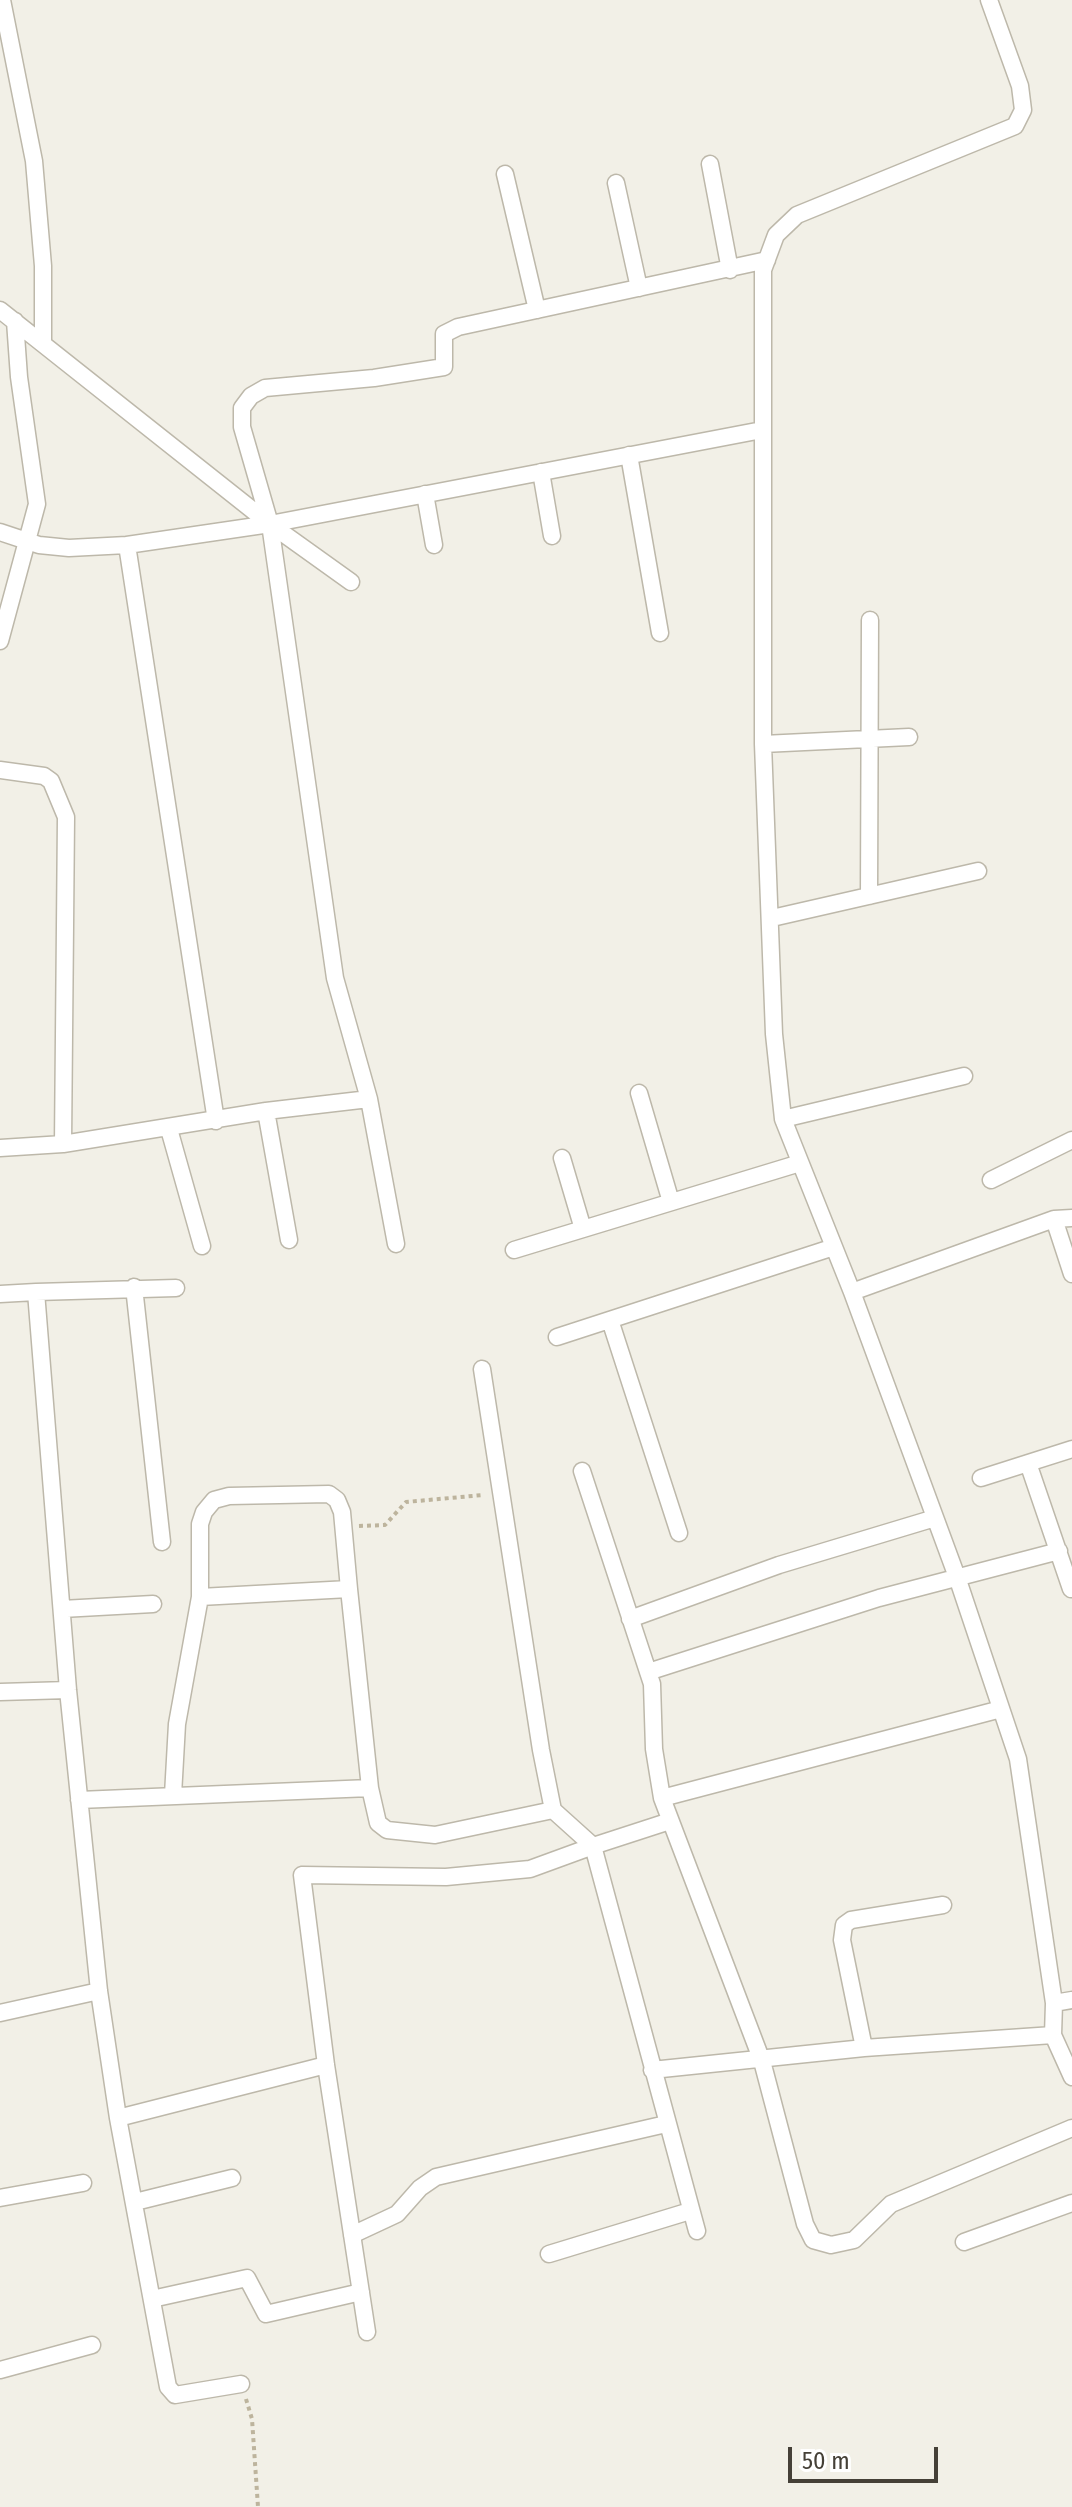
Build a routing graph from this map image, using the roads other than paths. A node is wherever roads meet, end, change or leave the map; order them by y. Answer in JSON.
{"nodes":[{"id":1,"x":2,"y":0,"type":"edge"},
{"id":2,"x":989,"y":0,"type":"edge"},
{"id":3,"x":710,"y":164,"type":"dead end"},
{"id":4,"x":505,"y":174,"type":"dead end"},
{"id":5,"x":616,"y":183,"type":"dead end"},
{"id":6,"x":767,"y":260,"type":"junction"},
{"id":7,"x":730,"y":270,"type":"junction"},
{"id":8,"x":639,"y":288,"type":"junction"},
{"id":9,"x":0,"y":310,"type":"edge"},
{"id":10,"x":537,"y":310,"type":"junction"},
{"id":11,"x":15,"y":321,"type":"junction"},
{"id":12,"x":43,"y":343,"type":"junction"},
{"id":13,"x":762,"y":430,"type":"junction"},
{"id":14,"x":629,"y":455,"type":"junction"},
{"id":15,"x":541,"y":472,"type":"junction"},
{"id":16,"x":425,"y":494,"type":"junction"},
{"id":17,"x":270,"y":524,"type":"junction"},
{"id":18,"x":0,"y":532,"type":"edge"},
{"id":19,"x":552,"y":536,"type":"dead end"},
{"id":20,"x":29,"y":541,"type":"junction"},
{"id":21,"x":127,"y":545,"type":"junction"},
{"id":22,"x":434,"y":545,"type":"dead end"},
{"id":23,"x":351,"y":582,"type":"dead end"},
{"id":24,"x":870,"y":620,"type":"dead end"},
{"id":25,"x":660,"y":633,"type":"dead end"},
{"id":26,"x":0,"y":641,"type":"edge"},
{"id":27,"x":909,"y":737,"type":"dead end"},
{"id":28,"x":870,"y":738,"type":"junction"},
{"id":29,"x":763,"y":744,"type":"junction"},
{"id":30,"x":0,"y":770,"type":"edge"},
{"id":31,"x":978,"y":871,"type":"dead end"},
{"id":32,"x":869,"y":896,"type":"junction"},
{"id":33,"x":772,"y":918,"type":"junction"},
{"id":34,"x":964,"y":1076,"type":"dead end"},
{"id":35,"x":639,"y":1093,"type":"dead end"},
{"id":36,"x":369,"y":1099,"type":"junction"},
{"id":37,"x":266,"y":1111,"type":"junction"},
{"id":38,"x":783,"y":1119,"type":"junction"},
{"id":39,"x":216,"y":1121,"type":"junction"},
{"id":40,"x":169,"y":1129,"type":"junction"},
{"id":41,"x":1072,"y":1140,"type":"edge"},
{"id":42,"x":63,"y":1144,"type":"junction"},
{"id":43,"x":0,"y":1148,"type":"edge"},
{"id":44,"x":562,"y":1158,"type":"dead end"},
{"id":45,"x":800,"y":1163,"type":"junction"},
{"id":46,"x":991,"y":1180,"type":"dead end"},
{"id":47,"x":671,"y":1202,"type":"junction"},
{"id":48,"x":1072,"y":1218,"type":"edge"},
{"id":49,"x":1054,"y":1219,"type":"junction"},
{"id":50,"x":583,"y":1229,"type":"junction"},
{"id":51,"x":289,"y":1240,"type":"dead end"},
{"id":52,"x":396,"y":1244,"type":"dead end"},
{"id":53,"x":202,"y":1246,"type":"dead end"},
{"id":54,"x":834,"y":1247,"type":"junction"},
{"id":55,"x":514,"y":1250,"type":"dead end"},
{"id":56,"x":1072,"y":1274,"type":"edge"},
{"id":57,"x":134,"y":1287,"type":"junction"},
{"id":58,"x":176,"y":1288,"type":"dead end"},
{"id":59,"x":36,"y":1292,"type":"junction"},
{"id":60,"x":852,"y":1292,"type":"junction"},
{"id":61,"x":0,"y":1294,"type":"edge"},
{"id":62,"x":610,"y":1320,"type":"junction"},
{"id":63,"x":557,"y":1337,"type":"dead end"},
{"id":64,"x":482,"y":1369,"type":"dead end"},
{"id":65,"x":1072,"y":1449,"type":"edge"},
{"id":66,"x":1028,"y":1463,"type":"junction"},
{"id":67,"x":582,"y":1471,"type":"dead end"},
{"id":68,"x":981,"y":1478,"type":"dead end"},
{"id":69,"x":935,"y":1518,"type":"junction"},
{"id":70,"x":679,"y":1533,"type":"dead end"},
{"id":71,"x":162,"y":1542,"type":"dead end"},
{"id":72,"x":1059,"y":1551,"type":"junction"},
{"id":73,"x":957,"y":1577,"type":"junction"},
{"id":74,"x":349,"y":1589,"type":"junction"},
{"id":75,"x":1071,"y":1589,"type":"edge"},
{"id":76,"x":200,"y":1597,"type":"junction"},
{"id":77,"x":153,"y":1604,"type":"dead end"},
{"id":78,"x":62,"y":1609,"type":"junction"},
{"id":79,"x":630,"y":1619,"type":"junction"},
{"id":80,"x":648,"y":1672,"type":"junction"},
{"id":81,"x":68,"y":1690,"type":"junction"},
{"id":82,"x":0,"y":1692,"type":"edge"},
{"id":83,"x":1001,"y":1709,"type":"junction"},
{"id":84,"x":370,"y":1788,"type":"junction"},
{"id":85,"x":173,"y":1795,"type":"junction"},
{"id":86,"x":662,"y":1798,"type":"junction"},
{"id":87,"x":79,"y":1800,"type":"junction"},
{"id":88,"x":553,"y":1810,"type":"junction"},
{"id":89,"x":670,"y":1821,"type":"junction"},
{"id":90,"x":593,"y":1846,"type":"junction"},
{"id":91,"x":943,"y":1905,"type":"dead end"},
{"id":92,"x":99,"y":1991,"type":"junction"},
{"id":93,"x":1072,"y":2000,"type":"edge"},
{"id":94,"x":1054,"y":2003,"type":"junction"},
{"id":95,"x":0,"y":2013,"type":"edge"},
{"id":96,"x":1053,"y":2035,"type":"junction"},
{"id":97,"x":864,"y":2048,"type":"junction"},
{"id":98,"x":762,"y":2061,"type":"junction"},
{"id":99,"x":326,"y":2065,"type":"junction"},
{"id":100,"x":652,"y":2070,"type":"junction"},
{"id":101,"x":1072,"y":2077,"type":"edge"},
{"id":102,"x":118,"y":2118,"type":"junction"},
{"id":103,"x":666,"y":2124,"type":"junction"},
{"id":104,"x":1072,"y":2128,"type":"edge"},
{"id":105,"x":232,"y":2178,"type":"dead end"},
{"id":106,"x":83,"y":2183,"type":"dead end"},
{"id":107,"x":0,"y":2198,"type":"edge"},
{"id":108,"x":135,"y":2202,"type":"junction"},
{"id":109,"x":1072,"y":2203,"type":"edge"},
{"id":110,"x":690,"y":2211,"type":"junction"},
{"id":111,"x":697,"y":2231,"type":"dead end"},
{"id":112,"x":352,"y":2235,"type":"junction"},
{"id":113,"x":964,"y":2242,"type":"dead end"},
{"id":114,"x":549,"y":2254,"type":"dead end"},
{"id":115,"x":361,"y":2292,"type":"junction"},
{"id":116,"x":152,"y":2299,"type":"junction"},
{"id":117,"x":367,"y":2332,"type":"dead end"},
{"id":118,"x":92,"y":2345,"type":"dead end"},
{"id":119,"x":0,"y":2370,"type":"edge"},
{"id":120,"x":241,"y":2384,"type":"road end"}],
"edges":[{"from":1,"to":12,"type":"street"},
{"from":2,"to":6,"type":"street"},
{"from":3,"to":7,"type":"street"},
{"from":4,"to":10,"type":"street"},
{"from":5,"to":8,"type":"street"},
{"from":6,"to":7,"type":"street"},
{"from":6,"to":13,"type":"street"},
{"from":7,"to":8,"type":"street"},
{"from":8,"to":10,"type":"street"},
{"from":9,"to":11,"type":"street"},
{"from":10,"to":17,"type":"street"},
{"from":11,"to":12,"type":"street"},
{"from":11,"to":20,"type":"street"},
{"from":12,"to":17,"type":"street"},
{"from":13,"to":14,"type":"street"},
{"from":13,"to":29,"type":"street"},
{"from":14,"to":15,"type":"street"},
{"from":14,"to":25,"type":"street"},
{"from":15,"to":16,"type":"street"},
{"from":15,"to":19,"type":"street"},
{"from":16,"to":17,"type":"street"},
{"from":16,"to":22,"type":"street"},
{"from":17,"to":21,"type":"street"},
{"from":17,"to":23,"type":"street"},
{"from":17,"to":36,"type":"street"},
{"from":18,"to":20,"type":"street"},
{"from":20,"to":21,"type":"street"},
{"from":20,"to":26,"type":"street"},
{"from":21,"to":39,"type":"street"},
{"from":24,"to":28,"type":"street"},
{"from":27,"to":28,"type":"street"},
{"from":28,"to":29,"type":"street"},
{"from":28,"to":32,"type":"street"},
{"from":29,"to":33,"type":"street"},
{"from":30,"to":42,"type":"street"},
{"from":31,"to":32,"type":"street"},
{"from":32,"to":33,"type":"street"},
{"from":33,"to":38,"type":"street"},
{"from":34,"to":38,"type":"street"},
{"from":35,"to":47,"type":"street"},
{"from":36,"to":37,"type":"street"},
{"from":36,"to":52,"type":"street"},
{"from":37,"to":39,"type":"street"},
{"from":37,"to":51,"type":"street"},
{"from":38,"to":45,"type":"street"},
{"from":39,"to":40,"type":"street"},
{"from":40,"to":42,"type":"street"},
{"from":40,"to":53,"type":"street"},
{"from":41,"to":46,"type":"street"},
{"from":42,"to":43,"type":"street"},
{"from":44,"to":50,"type":"street"},
{"from":45,"to":47,"type":"street"},
{"from":45,"to":54,"type":"street"},
{"from":47,"to":50,"type":"street"},
{"from":48,"to":49,"type":"street"},
{"from":49,"to":56,"type":"street"},
{"from":49,"to":60,"type":"street"},
{"from":50,"to":55,"type":"street"},
{"from":54,"to":60,"type":"street"},
{"from":54,"to":62,"type":"street"},
{"from":57,"to":58,"type":"street"},
{"from":57,"to":59,"type":"street"},
{"from":57,"to":71,"type":"street"},
{"from":59,"to":61,"type":"street"},
{"from":59,"to":78,"type":"street"},
{"from":60,"to":69,"type":"street"},
{"from":62,"to":63,"type":"street"},
{"from":62,"to":70,"type":"street"},
{"from":64,"to":88,"type":"street"},
{"from":65,"to":66,"type":"street"},
{"from":66,"to":68,"type":"street"},
{"from":66,"to":72,"type":"street"},
{"from":67,"to":79,"type":"street"},
{"from":69,"to":73,"type":"street"},
{"from":69,"to":79,"type":"street"},
{"from":72,"to":73,"type":"street"},
{"from":72,"to":75,"type":"street"},
{"from":73,"to":80,"type":"street"},
{"from":73,"to":83,"type":"street"},
{"from":74,"to":76,"type":"street"},
{"from":74,"to":76,"type":"street"},
{"from":74,"to":84,"type":"street"},
{"from":76,"to":85,"type":"street"},
{"from":77,"to":78,"type":"street"},
{"from":78,"to":81,"type":"street"},
{"from":79,"to":80,"type":"street"},
{"from":80,"to":86,"type":"street"},
{"from":81,"to":82,"type":"street"},
{"from":81,"to":87,"type":"street"},
{"from":83,"to":86,"type":"street"},
{"from":83,"to":94,"type":"street"},
{"from":84,"to":85,"type":"street"},
{"from":84,"to":88,"type":"street"},
{"from":85,"to":87,"type":"street"},
{"from":86,"to":89,"type":"street"},
{"from":87,"to":92,"type":"street"},
{"from":88,"to":90,"type":"street"},
{"from":89,"to":90,"type":"street"},
{"from":89,"to":98,"type":"street"},
{"from":90,"to":99,"type":"street"},
{"from":90,"to":100,"type":"street"},
{"from":91,"to":97,"type":"street"},
{"from":92,"to":95,"type":"street"},
{"from":92,"to":102,"type":"street"},
{"from":93,"to":94,"type":"street"},
{"from":94,"to":96,"type":"street"},
{"from":96,"to":97,"type":"street"},
{"from":96,"to":101,"type":"street"},
{"from":97,"to":98,"type":"street"},
{"from":98,"to":100,"type":"street"},
{"from":98,"to":104,"type":"street"},
{"from":99,"to":102,"type":"street"},
{"from":99,"to":112,"type":"street"},
{"from":100,"to":103,"type":"street"},
{"from":102,"to":108,"type":"street"},
{"from":103,"to":110,"type":"street"},
{"from":103,"to":112,"type":"street"},
{"from":105,"to":108,"type":"street"},
{"from":106,"to":107,"type":"street"},
{"from":108,"to":116,"type":"street"},
{"from":109,"to":113,"type":"street"},
{"from":110,"to":111,"type":"street"},
{"from":110,"to":114,"type":"street"},
{"from":112,"to":115,"type":"street"},
{"from":115,"to":116,"type":"street"},
{"from":115,"to":117,"type":"street"},
{"from":116,"to":120,"type":"street"},
{"from":118,"to":119,"type":"street"}]}
